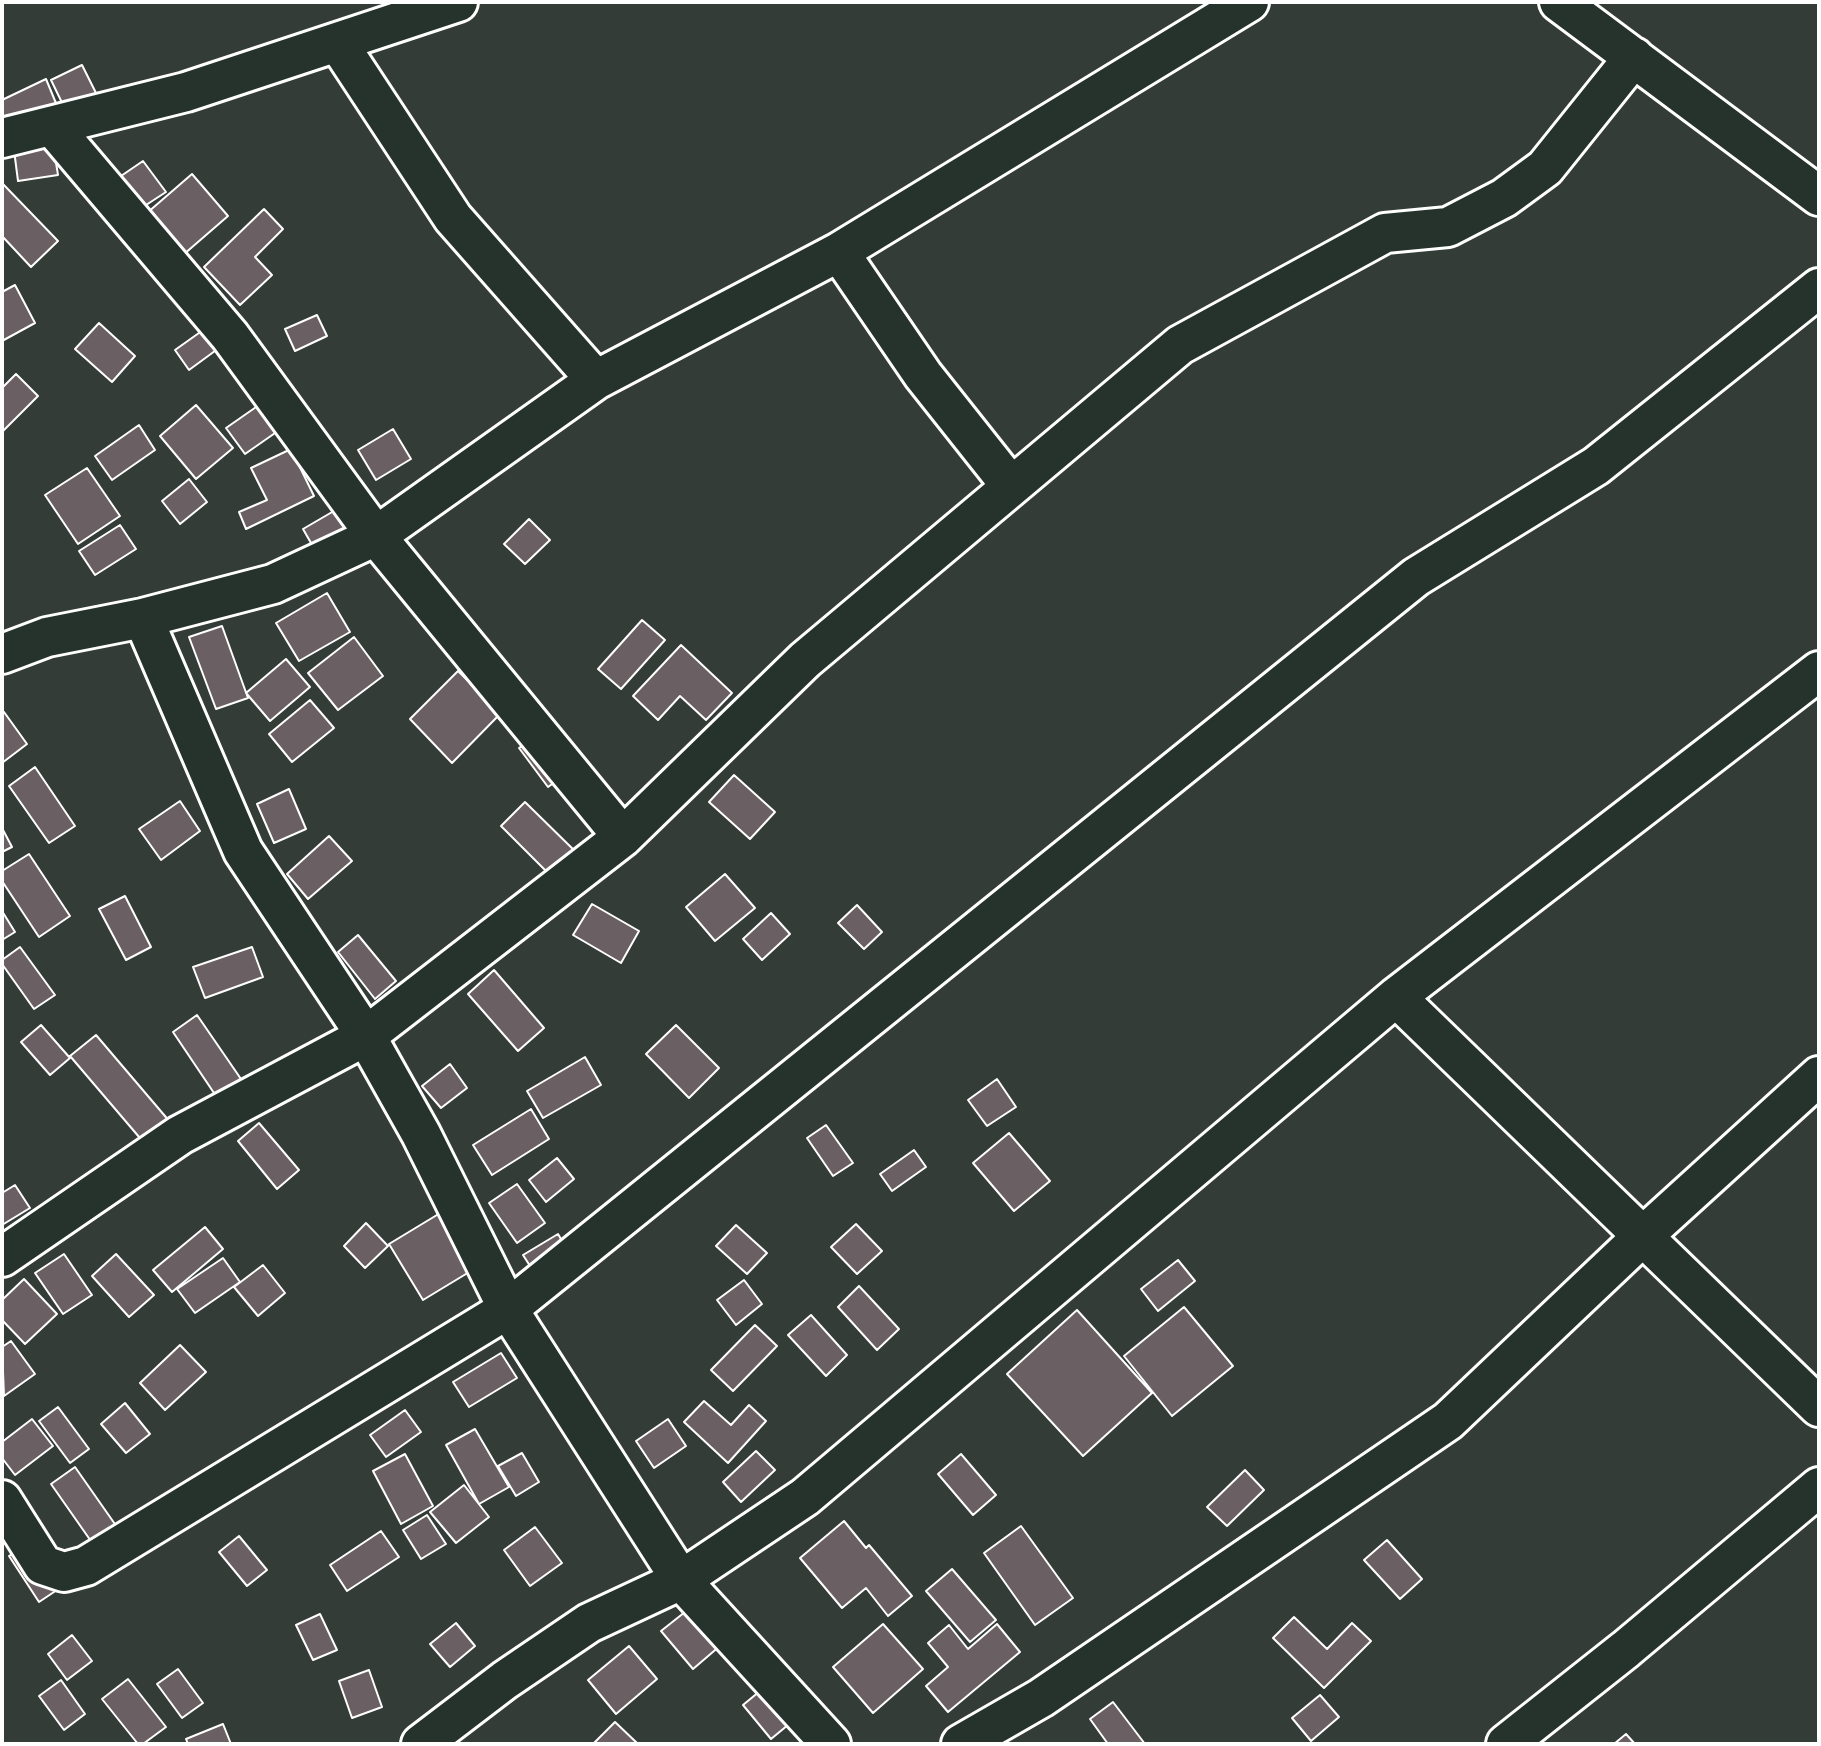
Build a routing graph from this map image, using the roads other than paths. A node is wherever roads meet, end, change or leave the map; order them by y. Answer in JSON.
{"nodes":[{"id":1,"x":458,"y":2,"type":"edge"},
{"id":2,"x":1248,"y":2,"type":"edge"},
{"id":3,"x":1559,"y":2,"type":"edge"},
{"id":4,"x":338,"y":43,"type":"junction"},
{"id":5,"x":1634,"y":57,"type":"junction"},
{"id":6,"x":52,"y":126,"type":"junction"},
{"id":7,"x":2,"y":138,"type":"edge"},
{"id":8,"x":1819,"y":196,"type":"edge"},
{"id":9,"x":839,"y":252,"type":"junction"},
{"id":10,"x":1819,"y":288,"type":"edge"},
{"id":11,"x":596,"y":380,"type":"junction"},
{"id":12,"x":1011,"y":486,"type":"junction"},
{"id":13,"x":376,"y":536,"type":"junction"},
{"id":14,"x":143,"y":618,"type":"junction"},
{"id":15,"x":2,"y":654,"type":"edge"},
{"id":16,"x":1819,"y":671,"type":"edge"},
{"id":17,"x":623,"y":837,"type":"junction"},
{"id":18,"x":1396,"y":997,"type":"junction"},
{"id":19,"x":366,"y":1036,"type":"junction"},
{"id":20,"x":1819,"y":1076,"type":"edge"},
{"id":21,"x":1643,"y":1236,"type":"junction"},
{"id":22,"x":2,"y":1257,"type":"edge"},
{"id":23,"x":508,"y":1309,"type":"junction"},
{"id":24,"x":1819,"y":1407,"type":"edge"},
{"id":25,"x":1819,"y":1487,"type":"edge"},
{"id":26,"x":2,"y":1500,"type":"edge"},
{"id":27,"x":681,"y":1580,"type":"junction"},
{"id":28,"x":421,"y":1744,"type":"edge"},
{"id":29,"x":831,"y":1744,"type":"edge"},
{"id":30,"x":961,"y":1744,"type":"edge"},
{"id":31,"x":1506,"y":1744,"type":"edge"}],
"edges":[{"from":1,"to":4,"type":"street"},
{"from":2,"to":9,"type":"street"},
{"from":3,"to":5,"type":"street"},
{"from":4,"to":6,"type":"street"},
{"from":4,"to":11,"type":"street"},
{"from":5,"to":8,"type":"street"},
{"from":5,"to":12,"type":"street"},
{"from":6,"to":7,"type":"street"},
{"from":6,"to":13,"type":"street"},
{"from":9,"to":11,"type":"street"},
{"from":9,"to":12,"type":"street"},
{"from":10,"to":23,"type":"street"},
{"from":11,"to":13,"type":"street"},
{"from":12,"to":17,"type":"street"},
{"from":13,"to":14,"type":"street"},
{"from":13,"to":17,"type":"street"},
{"from":14,"to":15,"type":"street"},
{"from":14,"to":19,"type":"street"},
{"from":16,"to":18,"type":"street"},
{"from":17,"to":19,"type":"street"},
{"from":18,"to":21,"type":"street"},
{"from":18,"to":27,"type":"street"},
{"from":19,"to":22,"type":"street"},
{"from":19,"to":23,"type":"street"},
{"from":20,"to":21,"type":"street"},
{"from":21,"to":24,"type":"street"},
{"from":21,"to":30,"type":"street"},
{"from":23,"to":26,"type":"street"},
{"from":23,"to":27,"type":"street"},
{"from":25,"to":31,"type":"street"},
{"from":27,"to":28,"type":"street"},
{"from":27,"to":29,"type":"street"}]}
